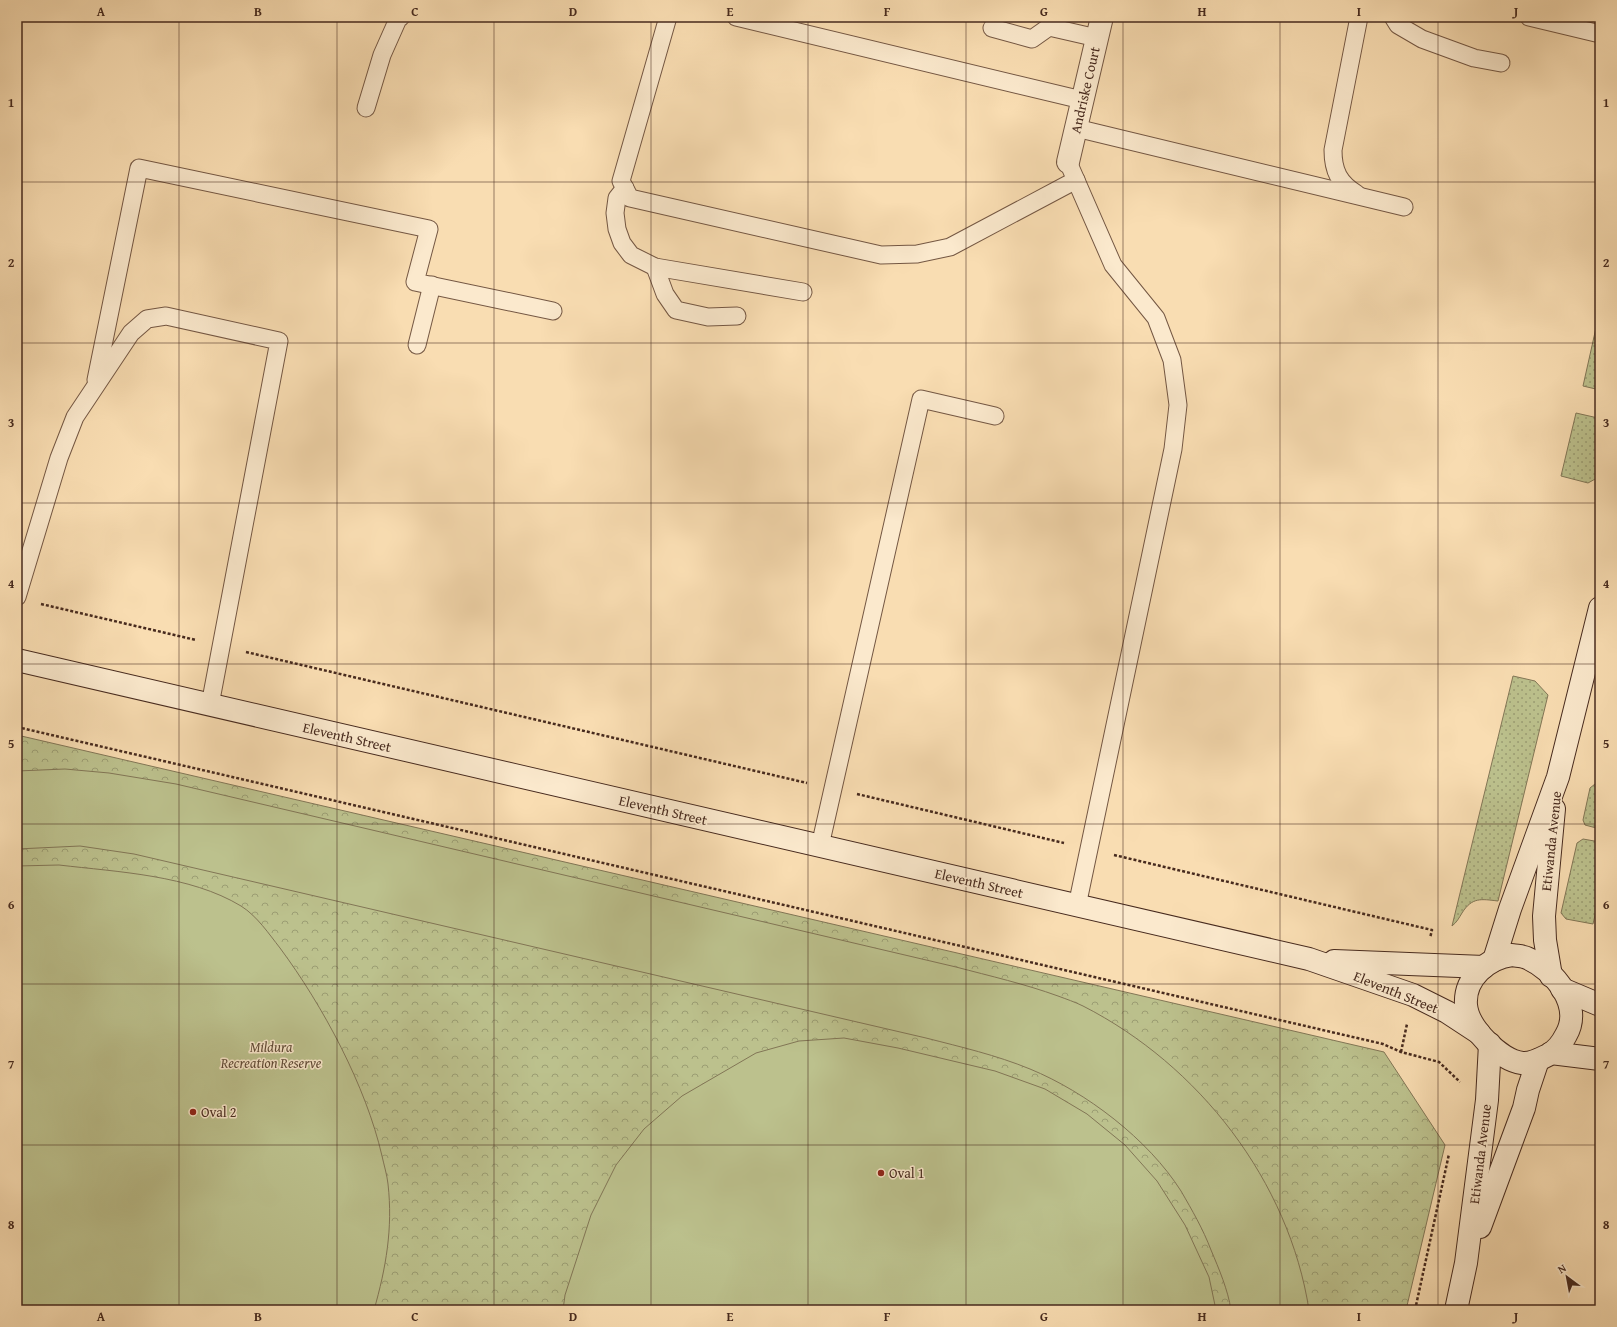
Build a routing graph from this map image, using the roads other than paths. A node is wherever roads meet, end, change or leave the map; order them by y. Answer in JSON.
{"nodes":[{"id":1,"x":401,"y":17,"type":"edge"},
{"id":2,"x":668,"y":17,"type":"edge"},
{"id":3,"x":736,"y":17,"type":"edge"},
{"id":4,"x":1102,"y":17,"type":"edge"},
{"id":5,"x":1359,"y":17,"type":"edge"},
{"id":6,"x":1393,"y":17,"type":"edge"},
{"id":7,"x":1529,"y":17,"type":"edge"},
{"id":8,"x":992,"y":28,"type":"dead end"},
{"id":9,"x":1600,"y":34,"type":"edge"},
{"id":10,"x":1097,"y":38,"type":"junction"},
{"id":11,"x":1501,"y":63,"type":"dead end"},
{"id":12,"x":1082,"y":100,"type":"junction"},
{"id":13,"x":366,"y":108,"type":"dead end"},
{"id":14,"x":1076,"y":128,"type":"junction"},
{"id":15,"x":1072,"y":171,"type":"junction"},
{"id":16,"x":625,"y":188,"type":"junction"},
{"id":17,"x":1359,"y":195,"type":"junction"},
{"id":18,"x":1404,"y":207,"type":"dead end"},
{"id":19,"x":655,"y":267,"type":"junction"},
{"id":20,"x":432,"y":285,"type":"junction"},
{"id":21,"x":803,"y":292,"type":"dead end"},
{"id":22,"x":553,"y":311,"type":"dead end"},
{"id":23,"x":737,"y":316,"type":"dead end"},
{"id":24,"x":417,"y":345,"type":"dead end"},
{"id":25,"x":94,"y":390,"type":"junction"},
{"id":26,"x":995,"y":416,"type":"dead end"},
{"id":27,"x":17,"y":597,"type":"edge"},
{"id":28,"x":1599,"y":617,"type":"edge"},
{"id":29,"x":17,"y":660,"type":"edge"},
{"id":30,"x":210,"y":705,"type":"junction"},
{"id":31,"x":1558,"y":777,"type":"junction"},
{"id":32,"x":820,"y":846,"type":"junction"},
{"id":33,"x":1077,"y":906,"type":"junction"},
{"id":34,"x":1309,"y":959,"type":"junction"},
{"id":35,"x":1489,"y":963,"type":"junction"},
{"id":36,"x":1557,"y":982,"type":"junction"},
{"id":37,"x":1600,"y":1005,"type":"edge"},
{"id":38,"x":1485,"y":1038,"type":"junction"},
{"id":39,"x":1544,"y":1057,"type":"junction"},
{"id":40,"x":1600,"y":1059,"type":"edge"},
{"id":41,"x":1466,"y":1263,"type":"junction"},
{"id":42,"x":1456,"y":1310,"type":"edge"}],
"edges":[{"from":1,"to":13,"type":"lane"},
{"from":2,"to":16,"type":"lane"},
{"from":3,"to":12,"type":"lane"},
{"from":4,"to":10,"type":"main road","name":"Andriske Court"},
{"from":5,"to":17,"type":"lane"},
{"from":6,"to":11,"type":"lane"},
{"from":7,"to":9,"type":"lane"},
{"from":8,"to":10,"type":"lane"},
{"from":10,"to":12,"type":"main road","name":"Andriske Court"},
{"from":12,"to":14,"type":"main road","name":"Andriske Court"},
{"from":14,"to":15,"type":"main road","name":"Andriske Court"},
{"from":14,"to":17,"type":"lane"},
{"from":15,"to":16,"type":"lane"},
{"from":15,"to":33,"type":"lane"},
{"from":16,"to":19,"type":"lane"},
{"from":17,"to":18,"type":"lane"},
{"from":19,"to":21,"type":"lane"},
{"from":19,"to":23,"type":"lane"},
{"from":20,"to":22,"type":"lane"},
{"from":20,"to":24,"type":"lane"},
{"from":20,"to":25,"type":"lane"},
{"from":25,"to":27,"type":"lane"},
{"from":25,"to":30,"type":"lane"},
{"from":26,"to":32,"type":"lane"},
{"from":28,"to":31,"type":"main road","name":"Etiwanda Avenue"},
{"from":29,"to":30,"type":"main road","name":"Eleventh Street"},
{"from":30,"to":32,"type":"main road","name":"Eleventh Street"},
{"from":31,"to":35,"type":"main road","name":"Etiwanda Avenue"},
{"from":31,"to":36,"type":"main road","name":"Etiwanda Avenue"},
{"from":32,"to":33,"type":"main road","name":"Eleventh Street"},
{"from":33,"to":34,"type":"main road","name":"Eleventh Street"},
{"from":34,"to":35,"type":"main road","name":"Eleventh Street"},
{"from":34,"to":38,"type":"main road","name":"Eleventh Street"},
{"from":35,"to":36,"type":"main road"},
{"from":35,"to":38,"type":"main road"},
{"from":36,"to":37,"type":"main road"},
{"from":36,"to":39,"type":"main road"},
{"from":38,"to":39,"type":"main road"},
{"from":38,"to":41,"type":"main road","name":"Etiwanda Avenue"},
{"from":39,"to":40,"type":"main road"},
{"from":39,"to":41,"type":"main road","name":"Etiwanda Avenue"},
{"from":41,"to":42,"type":"main road","name":"Etiwanda Avenue"}]}
